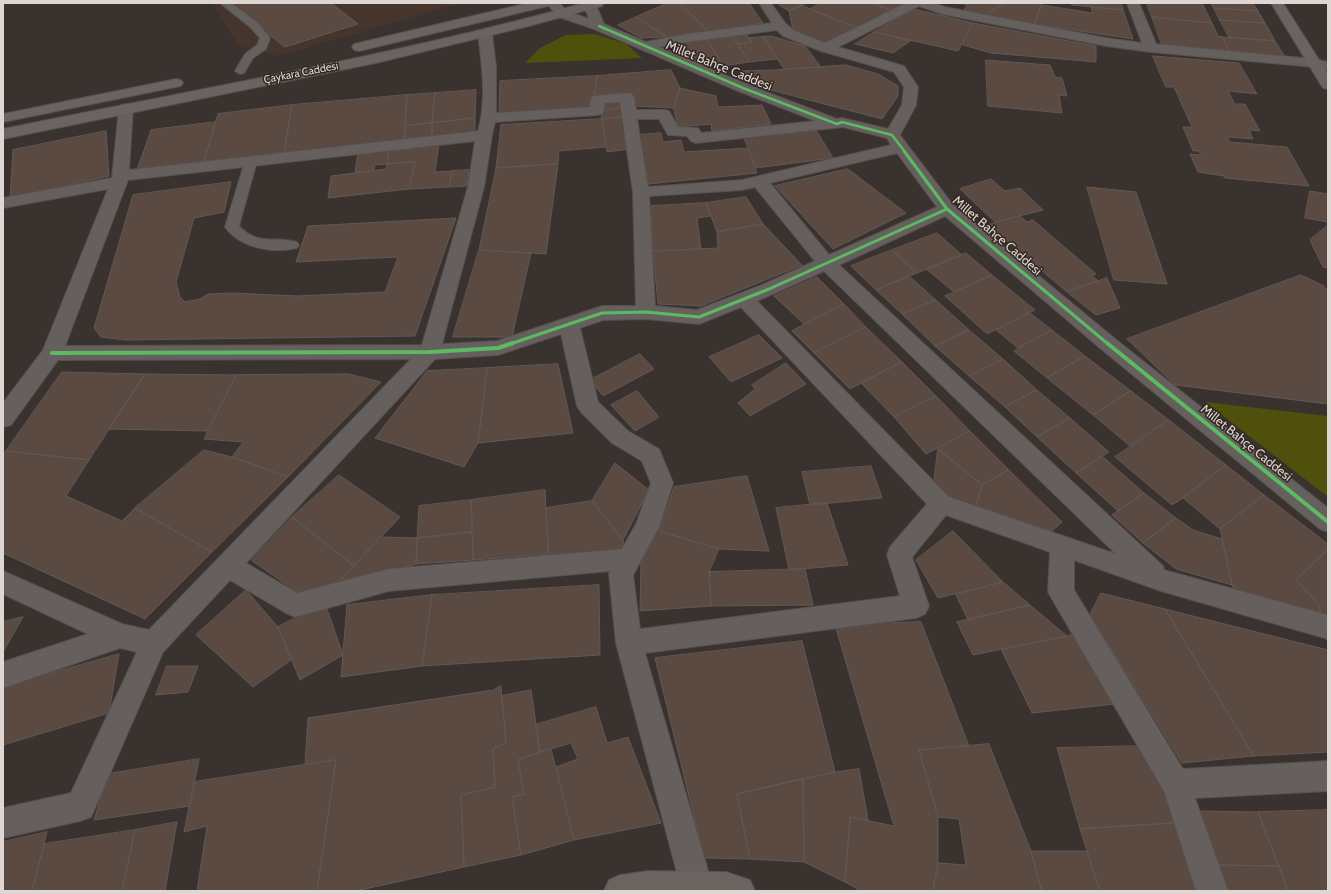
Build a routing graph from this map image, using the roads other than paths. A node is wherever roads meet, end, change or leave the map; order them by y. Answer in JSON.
{"nodes":[{"id":1,"x":225,"y":3,"type":"edge"},
{"id":2,"x":544,"y":3,"type":"edge"},
{"id":3,"x":552,"y":3,"type":"edge"},
{"id":4,"x":765,"y":3,"type":"edge"},
{"id":5,"x":916,"y":3,"type":"edge"},
{"id":6,"x":922,"y":3,"type":"edge"},
{"id":7,"x":1133,"y":3,"type":"edge"},
{"id":8,"x":1277,"y":3,"type":"edge"},
{"id":9,"x":593,"y":4,"type":"edge"},
{"id":10,"x":563,"y":14,"type":"junction"},
{"id":11,"x":599,"y":26,"type":"junction"},
{"id":12,"x":780,"y":26,"type":"junction"},
{"id":13,"x":485,"y":34,"type":"junction"},
{"id":14,"x":644,"y":46,"type":"junction"},
{"id":15,"x":826,"y":48,"type":"junction"},
{"id":16,"x":1151,"y":48,"type":"junction"},
{"id":17,"x":350,"y":49,"type":"dead end"},
{"id":18,"x":1314,"y":63,"type":"junction"},
{"id":19,"x":1328,"y":66,"type":"edge"},
{"id":20,"x":258,"y":67,"type":"dead end"},
{"id":21,"x":240,"y":71,"type":"junction"},
{"id":22,"x":225,"y":74,"type":"dead end"},
{"id":23,"x":186,"y":81,"type":"dead end"},
{"id":24,"x":1328,"y":85,"type":"edge"},
{"id":25,"x":126,"y":108,"type":"junction"},
{"id":26,"x":629,"y":115,"type":"junction"},
{"id":27,"x":3,"y":118,"type":"edge"},
{"id":28,"x":837,"y":124,"type":"junction"},
{"id":29,"x":486,"y":126,"type":"junction"},
{"id":30,"x":3,"y":134,"type":"edge"},
{"id":31,"x":897,"y":141,"type":"junction"},
{"id":32,"x":251,"y":161,"type":"junction"},
{"id":33,"x":120,"y":179,"type":"junction"},
{"id":34,"x":759,"y":182,"type":"junction"},
{"id":35,"x":641,"y":192,"type":"junction"},
{"id":36,"x":3,"y":203,"type":"edge"},
{"id":37,"x":947,"y":209,"type":"junction"},
{"id":38,"x":292,"y":245,"type":"dead end"},
{"id":39,"x":827,"y":264,"type":"junction"},
{"id":40,"x":744,"y":299,"type":"junction"},
{"id":41,"x":646,"y":312,"type":"junction"},
{"id":42,"x":569,"y":324,"type":"junction"},
{"id":43,"x":430,"y":352,"type":"junction"},
{"id":44,"x":52,"y":353,"type":"junction"},
{"id":45,"x":3,"y":419,"type":"edge"},
{"id":46,"x":941,"y":504,"type":"junction"},
{"id":47,"x":1328,"y":522,"type":"edge"},
{"id":48,"x":1062,"y":544,"type":"junction"},
{"id":49,"x":630,"y":559,"type":"junction"},
{"id":50,"x":227,"y":565,"type":"junction"},
{"id":51,"x":1161,"y":580,"type":"junction"},
{"id":52,"x":3,"y":582,"type":"edge"},
{"id":53,"x":1328,"y":627,"type":"edge"},
{"id":54,"x":120,"y":636,"type":"junction"},
{"id":55,"x":154,"y":643,"type":"junction"},
{"id":56,"x":629,"y":643,"type":"junction"},
{"id":57,"x":3,"y":675,"type":"edge"},
{"id":58,"x":1328,"y":776,"type":"edge"},
{"id":59,"x":1176,"y":784,"type":"junction"},
{"id":60,"x":3,"y":823,"type":"edge"},
{"id":61,"x":697,"y":888,"type":"junction"},
{"id":62,"x":620,"y":891,"type":"edge"},
{"id":63,"x":739,"y":891,"type":"edge"},
{"id":64,"x":1212,"y":891,"type":"edge"}],
"edges":[{"from":1,"to":21,"type":"lane"},
{"from":2,"to":17,"type":"main road","name":"Çaykara Caddesi"},
{"from":3,"to":10,"type":"street"},
{"from":4,"to":12,"type":"street"},
{"from":5,"to":15,"type":"street"},
{"from":6,"to":16,"type":"street"},
{"from":7,"to":16,"type":"street"},
{"from":8,"to":18,"type":"main road"},
{"from":9,"to":10,"type":"main road","name":"Çaykara Caddesi"},
{"from":9,"to":11,"type":"street"},
{"from":10,"to":11,"type":"street","name":"Millet Bahçe Caddesi"},
{"from":10,"to":13,"type":"main road","name":"Çaykara Caddesi"},
{"from":11,"to":14,"type":"street","name":"Millet Bahçe Caddesi"},
{"from":12,"to":14,"type":"street"},
{"from":12,"to":15,"type":"street"},
{"from":13,"to":25,"type":"main road","name":"Çaykara Caddesi"},
{"from":13,"to":29,"type":"street"},
{"from":14,"to":28,"type":"street","name":"Millet Bahçe Caddesi"},
{"from":15,"to":31,"type":"street"},
{"from":16,"to":18,"type":"street"},
{"from":18,"to":19,"type":"street"},
{"from":18,"to":24,"type":"main road"},
{"from":20,"to":21,"type":"main road","name":"Çaykara Caddesi"},
{"from":21,"to":22,"type":"main road","name":"Çaykara Caddesi"},
{"from":23,"to":27,"type":"main road"},
{"from":25,"to":30,"type":"main road","name":"Çaykara Caddesi"},
{"from":25,"to":33,"type":"street"},
{"from":26,"to":28,"type":"street"},
{"from":26,"to":29,"type":"street"},
{"from":26,"to":35,"type":"street"},
{"from":28,"to":31,"type":"street","name":"Millet Bahçe Caddesi"},
{"from":29,"to":32,"type":"street"},
{"from":29,"to":43,"type":"street"},
{"from":31,"to":34,"type":"street"},
{"from":31,"to":37,"type":"street","name":"Millet Bahçe Caddesi"},
{"from":32,"to":33,"type":"street"},
{"from":32,"to":38,"type":"lane"},
{"from":33,"to":36,"type":"street"},
{"from":33,"to":44,"type":"street"},
{"from":34,"to":35,"type":"street"},
{"from":34,"to":39,"type":"street"},
{"from":35,"to":41,"type":"street"},
{"from":37,"to":39,"type":"street"},
{"from":37,"to":47,"type":"street","name":"Millet Bahçe Caddesi"},
{"from":39,"to":40,"type":"street"},
{"from":39,"to":51,"type":"street"},
{"from":40,"to":41,"type":"street"},
{"from":40,"to":46,"type":"street"},
{"from":41,"to":42,"type":"street"},
{"from":42,"to":43,"type":"street"},
{"from":42,"to":49,"type":"street"},
{"from":43,"to":44,"type":"street"},
{"from":43,"to":50,"type":"street"},
{"from":44,"to":45,"type":"street"},
{"from":46,"to":48,"type":"street"},
{"from":46,"to":56,"type":"street"},
{"from":48,"to":51,"type":"street"},
{"from":48,"to":59,"type":"street"},
{"from":49,"to":50,"type":"street"},
{"from":49,"to":56,"type":"street"},
{"from":50,"to":55,"type":"street"},
{"from":51,"to":53,"type":"street"},
{"from":52,"to":54,"type":"street"},
{"from":54,"to":55,"type":"street"},
{"from":54,"to":57,"type":"street"},
{"from":55,"to":60,"type":"street"},
{"from":56,"to":61,"type":"street"},
{"from":58,"to":59,"type":"street"},
{"from":59,"to":64,"type":"street"},
{"from":61,"to":62,"type":"main road"},
{"from":61,"to":63,"type":"main road"}]}
